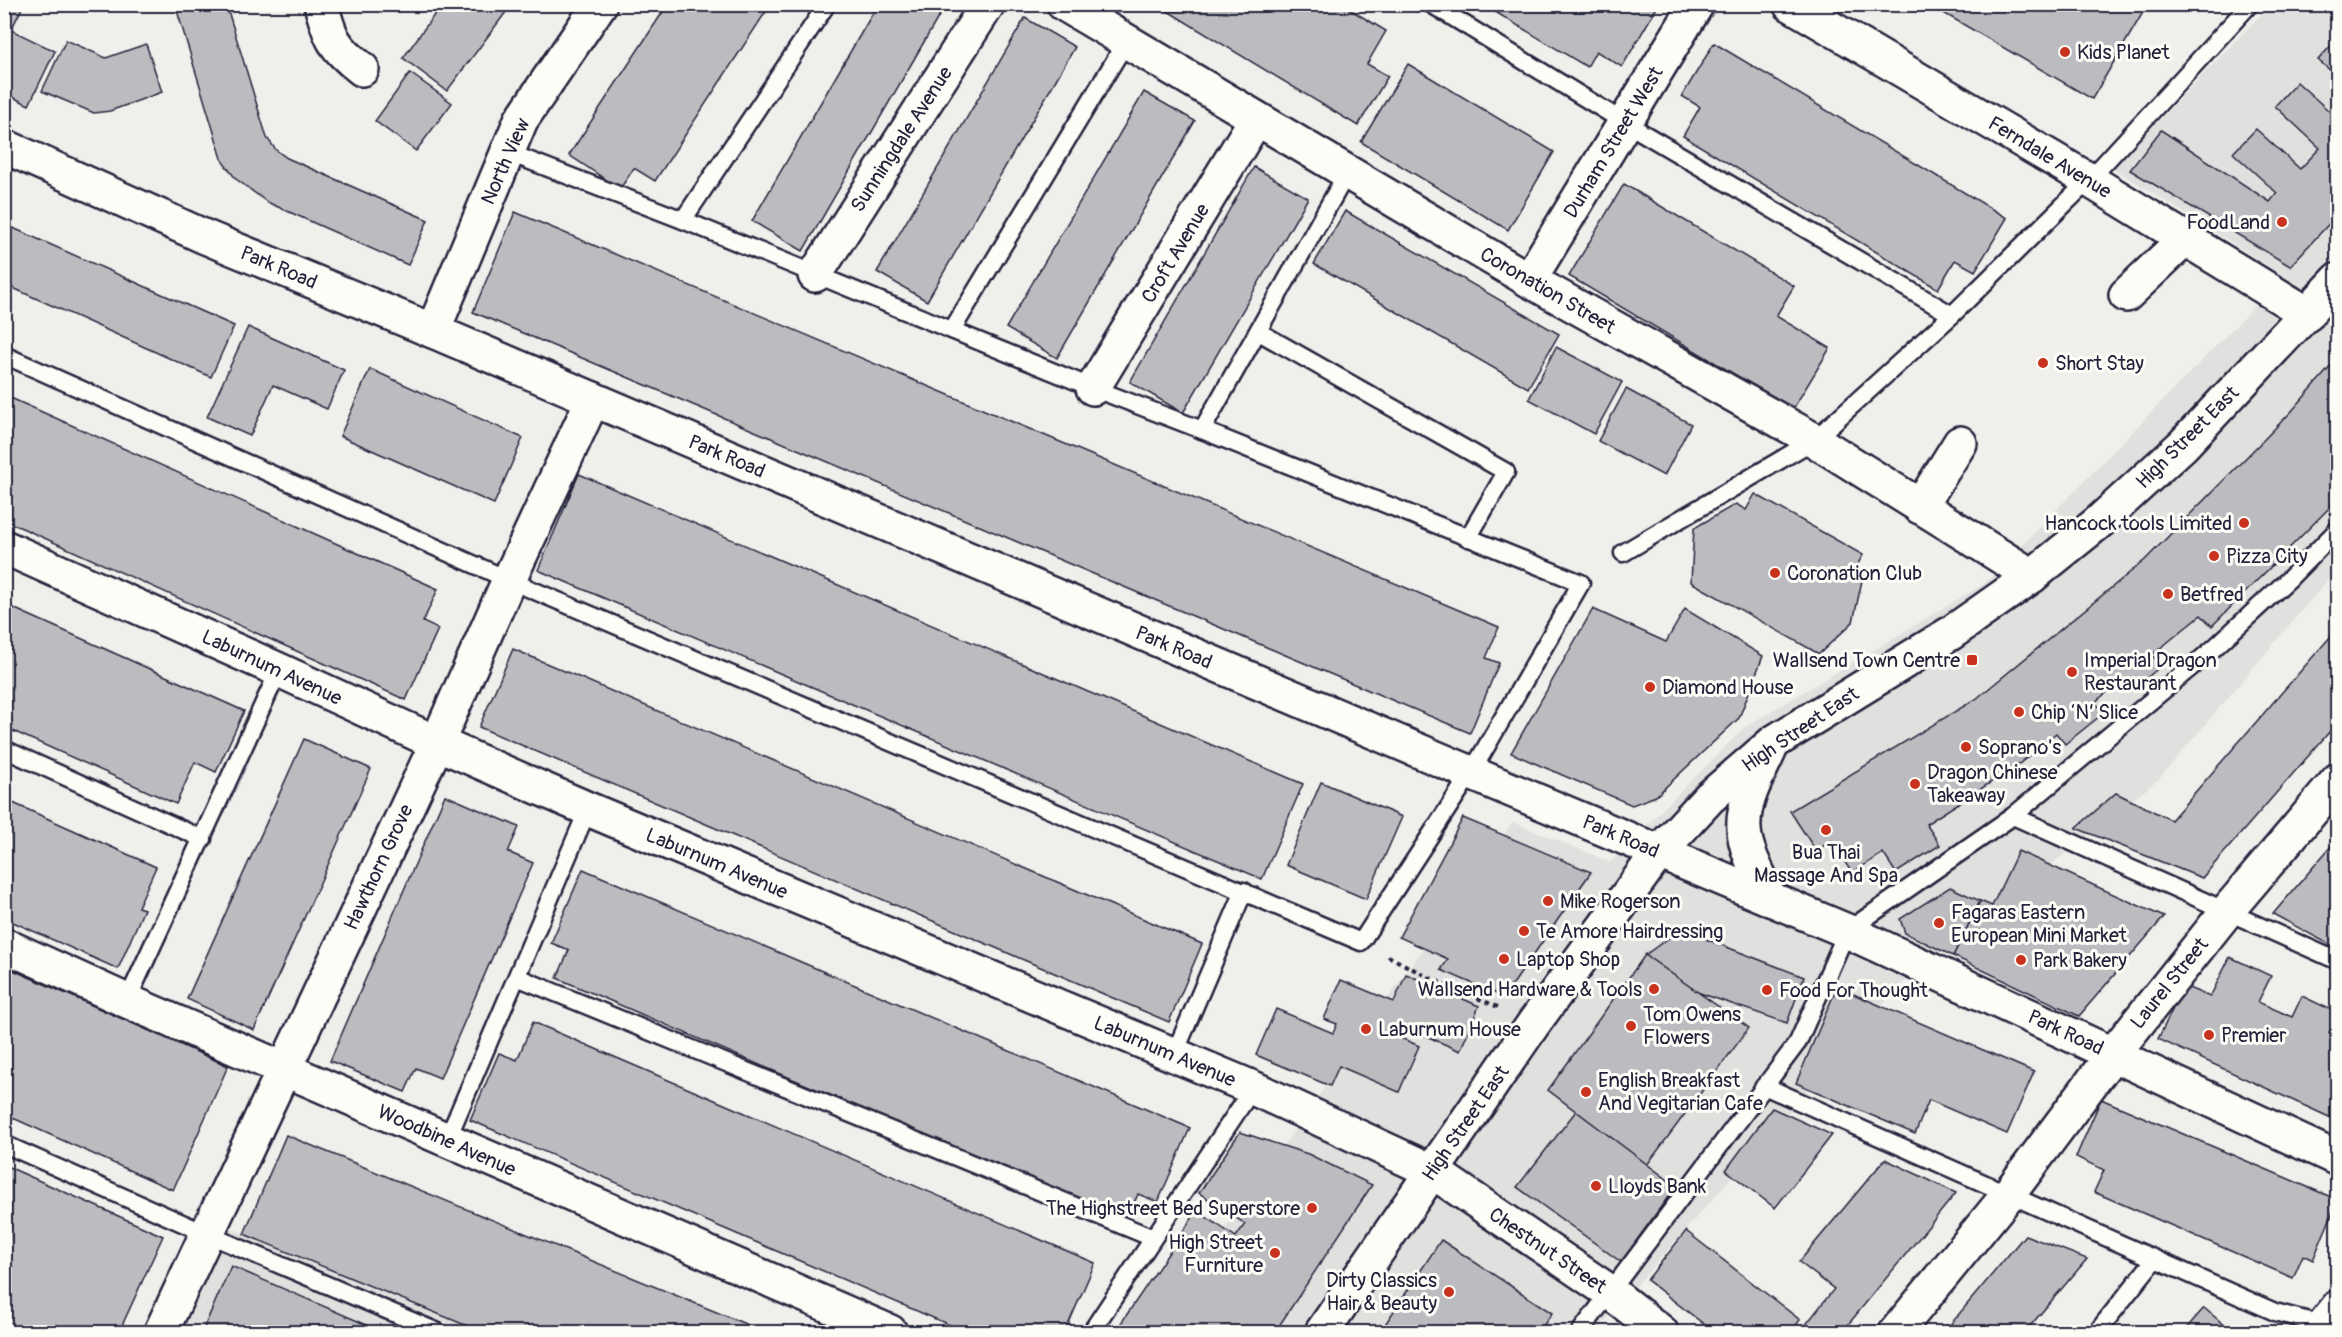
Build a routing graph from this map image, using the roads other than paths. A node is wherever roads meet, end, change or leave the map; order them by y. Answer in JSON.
{"nodes":[{"id":1,"x":600,"y":4,"type":"edge"},
{"id":2,"x":827,"y":4,"type":"edge"},
{"id":3,"x":988,"y":4,"type":"edge"},
{"id":4,"x":1064,"y":4,"type":"edge"},
{"id":5,"x":1431,"y":4,"type":"edge"},
{"id":6,"x":1697,"y":4,"type":"edge"},
{"id":7,"x":1790,"y":4,"type":"edge"},
{"id":8,"x":2250,"y":4,"type":"edge"},
{"id":9,"x":321,"y":5,"type":"edge"},
{"id":10,"x":1126,"y":42,"type":"junction"},
{"id":11,"x":362,"y":69,"type":"dead end"},
{"id":12,"x":1256,"y":119,"type":"junction"},
{"id":13,"x":1624,"y":122,"type":"junction"},
{"id":14,"x":4,"y":146,"type":"edge"},
{"id":15,"x":507,"y":152,"type":"junction"},
{"id":16,"x":1347,"y":173,"type":"junction"},
{"id":17,"x":2089,"y":180,"type":"junction"},
{"id":18,"x":683,"y":220,"type":"junction"},
{"id":19,"x":2186,"y":239,"type":"junction"},
{"id":20,"x":815,"y":275,"type":"junction"},
{"id":21,"x":1529,"y":280,"type":"junction"},
{"id":22,"x":2337,"y":280,"type":"edge"},
{"id":23,"x":2126,"y":295,"type":"dead end"},
{"id":24,"x":2308,"y":314,"type":"junction"},
{"id":25,"x":1952,"y":315,"type":"junction"},
{"id":26,"x":952,"y":330,"type":"junction"},
{"id":27,"x":433,"y":331,"type":"junction"},
{"id":28,"x":1259,"y":332,"type":"junction"},
{"id":29,"x":4,"y":355,"type":"edge"},
{"id":30,"x":1093,"y":388,"type":"junction"},
{"id":31,"x":593,"y":399,"type":"junction"},
{"id":32,"x":1202,"y":429,"type":"junction"},
{"id":33,"x":1814,"y":440,"type":"junction"},
{"id":34,"x":1960,"y":443,"type":"dead end"},
{"id":35,"x":1920,"y":507,"type":"junction"},
{"id":36,"x":2337,"y":530,"type":"edge"},
{"id":37,"x":1468,"y":538,"type":"junction"},
{"id":38,"x":4,"y":547,"type":"edge"},
{"id":39,"x":1623,"y":553,"type":"dead end"},
{"id":40,"x":2032,"y":576,"type":"junction"},
{"id":41,"x":508,"y":580,"type":"junction"},
{"id":42,"x":279,"y":670,"type":"junction"},
{"id":43,"x":1773,"y":742,"type":"junction"},
{"id":44,"x":436,"y":743,"type":"junction"},
{"id":45,"x":4,"y":749,"type":"edge"},
{"id":46,"x":1471,"y":774,"type":"junction"},
{"id":47,"x":2337,"y":780,"type":"edge"},
{"id":48,"x":588,"y":809,"type":"junction"},
{"id":49,"x":2013,"y":816,"type":"junction"},
{"id":50,"x":203,"y":839,"type":"junction"},
{"id":51,"x":1659,"y":852,"type":"junction"},
{"id":52,"x":1244,"y":891,"type":"junction"},
{"id":53,"x":1770,"y":899,"type":"junction"},
{"id":54,"x":2227,"y":911,"type":"junction"},
{"id":55,"x":1847,"y":931,"type":"junction"},
{"id":56,"x":4,"y":945,"type":"edge"},
{"id":57,"x":2337,"y":962,"type":"edge"},
{"id":58,"x":517,"y":977,"type":"junction"},
{"id":59,"x":127,"y":1001,"type":"junction"},
{"id":60,"x":2113,"y":1054,"type":"junction"},
{"id":61,"x":1174,"y":1055,"type":"junction"},
{"id":62,"x":283,"y":1069,"type":"junction"},
{"id":63,"x":1764,"y":1086,"type":"junction"},
{"id":64,"x":1252,"y":1088,"type":"junction"},
{"id":65,"x":447,"y":1140,"type":"junction"},
{"id":66,"x":4,"y":1144,"type":"edge"},
{"id":67,"x":2337,"y":1159,"type":"edge"},
{"id":68,"x":1432,"y":1171,"type":"junction"},
{"id":69,"x":2008,"y":1195,"type":"junction"},
{"id":70,"x":207,"y":1234,"type":"junction"},
{"id":71,"x":1153,"y":1238,"type":"junction"},
{"id":72,"x":2156,"y":1259,"type":"junction"},
{"id":73,"x":1610,"y":1292,"type":"junction"},
{"id":74,"x":2328,"y":1324,"type":"edge"},
{"id":75,"x":161,"y":1332,"type":"edge"},
{"id":76,"x":438,"y":1332,"type":"edge"},
{"id":77,"x":890,"y":1332,"type":"edge"},
{"id":78,"x":1091,"y":1332,"type":"edge"},
{"id":79,"x":1322,"y":1332,"type":"edge"},
{"id":80,"x":1580,"y":1332,"type":"edge"},
{"id":81,"x":1661,"y":1332,"type":"edge"},
{"id":82,"x":1896,"y":1332,"type":"edge"},
{"id":83,"x":2097,"y":1332,"type":"edge"}],
"edges":[{"from":1,"to":15,"type":"street","name":"North View"},
{"from":2,"to":18,"type":"lane"},
{"from":3,"to":20,"type":"street","name":"Sunningdale Avenue"},
{"from":4,"to":10,"type":"street","name":"Coronation Street"},
{"from":5,"to":13,"type":"lane"},
{"from":6,"to":13,"type":"street","name":"Durham Street West"},
{"from":7,"to":17,"type":"street","name":"Ferndale Avenue"},
{"from":8,"to":17,"type":"lane"},
{"from":9,"to":11,"type":"street"},
{"from":10,"to":12,"type":"street","name":"Coronation Street"},
{"from":10,"to":26,"type":"lane"},
{"from":12,"to":16,"type":"street","name":"Coronation Street"},
{"from":12,"to":30,"type":"street","name":"Croft Avenue"},
{"from":13,"to":21,"type":"street","name":"Durham Street West"},
{"from":13,"to":25,"type":"lane"},
{"from":14,"to":27,"type":"street","name":"Park Road"},
{"from":15,"to":18,"type":"lane"},
{"from":15,"to":27,"type":"street","name":"North View"},
{"from":16,"to":21,"type":"street","name":"Coronation Street"},
{"from":16,"to":28,"type":"lane"},
{"from":17,"to":19,"type":"street","name":"Ferndale Avenue"},
{"from":17,"to":25,"type":"lane"},
{"from":18,"to":20,"type":"lane"},
{"from":19,"to":23,"type":"street"},
{"from":19,"to":24,"type":"street","name":"Ferndale Avenue"},
{"from":20,"to":26,"type":"lane"},
{"from":21,"to":33,"type":"street","name":"Coronation Street"},
{"from":22,"to":24,"type":"street","name":"High Street East"},
{"from":24,"to":40,"type":"street","name":"High Street East"},
{"from":25,"to":33,"type":"lane"},
{"from":26,"to":30,"type":"lane"},
{"from":27,"to":31,"type":"street","name":"Park Road"},
{"from":28,"to":32,"type":"lane"},
{"from":28,"to":37,"type":"lane"},
{"from":29,"to":41,"type":"lane"},
{"from":30,"to":32,"type":"lane"},
{"from":31,"to":41,"type":"street","name":"Hawthorn Grove"},
{"from":31,"to":46,"type":"street","name":"Park Road"},
{"from":32,"to":37,"type":"lane"},
{"from":33,"to":35,"type":"street","name":"Coronation Street"},
{"from":33,"to":39,"type":"lane"},
{"from":34,"to":35,"type":"street"},
{"from":35,"to":40,"type":"street","name":"Coronation Street"},
{"from":36,"to":49,"type":"lane"},
{"from":37,"to":46,"type":"lane"},
{"from":38,"to":42,"type":"street","name":"Laburnum Avenue"},
{"from":40,"to":43,"type":"street","name":"High Street East"},
{"from":41,"to":44,"type":"street","name":"Hawthorn Grove"},
{"from":41,"to":52,"type":"lane"},
{"from":42,"to":44,"type":"street","name":"Laburnum Avenue"},
{"from":42,"to":50,"type":"lane"},
{"from":43,"to":51,"type":"street","name":"High Street East"},
{"from":43,"to":53,"type":"street"},
{"from":44,"to":48,"type":"street","name":"Laburnum Avenue"},
{"from":44,"to":62,"type":"street","name":"Hawthorn Grove"},
{"from":45,"to":50,"type":"lane"},
{"from":46,"to":51,"type":"street","name":"Park Road"},
{"from":46,"to":52,"type":"lane"},
{"from":47,"to":54,"type":"street","name":"Laurel Street"},
{"from":48,"to":58,"type":"lane"},
{"from":48,"to":61,"type":"street","name":"Laburnum Avenue"},
{"from":49,"to":54,"type":"lane"},
{"from":49,"to":55,"type":"lane"},
{"from":50,"to":59,"type":"lane"},
{"from":51,"to":53,"type":"street","name":"Park Road"},
{"from":51,"to":68,"type":"street","name":"High Street East"},
{"from":52,"to":61,"type":"lane"},
{"from":53,"to":55,"type":"street","name":"Park Road"},
{"from":54,"to":57,"type":"lane"},
{"from":54,"to":60,"type":"street","name":"Laurel Street"},
{"from":55,"to":60,"type":"street","name":"Park Road"},
{"from":55,"to":63,"type":"lane"},
{"from":56,"to":59,"type":"street","name":"Woodbine Avenue"},
{"from":58,"to":65,"type":"lane"},
{"from":58,"to":71,"type":"lane"},
{"from":59,"to":62,"type":"street","name":"Woodbine Avenue"},
{"from":60,"to":67,"type":"street","name":"Park Road"},
{"from":60,"to":69,"type":"street","name":"Laurel Street"},
{"from":61,"to":64,"type":"street","name":"Laburnum Avenue"},
{"from":62,"to":65,"type":"street","name":"Woodbine Avenue"},
{"from":62,"to":70,"type":"street","name":"Hawthorn Grove"},
{"from":63,"to":69,"type":"lane"},
{"from":63,"to":73,"type":"lane"},
{"from":64,"to":68,"type":"street","name":"Laburnum Avenue"},
{"from":64,"to":71,"type":"lane"},
{"from":65,"to":77,"type":"street","name":"Woodbine Avenue"},
{"from":66,"to":70,"type":"lane"},
{"from":68,"to":73,"type":"street","name":"Chestnut Street"},
{"from":68,"to":79,"type":"street","name":"High Street East"},
{"from":69,"to":72,"type":"lane"},
{"from":69,"to":82,"type":"street","name":"Laurel Street"},
{"from":70,"to":75,"type":"street","name":"Hawthorn Grove"},
{"from":70,"to":76,"type":"lane"},
{"from":71,"to":78,"type":"lane"},
{"from":72,"to":74,"type":"lane"},
{"from":72,"to":83,"type":"lane"},
{"from":73,"to":80,"type":"lane"},
{"from":73,"to":81,"type":"street","name":"Chestnut Street"}]}
